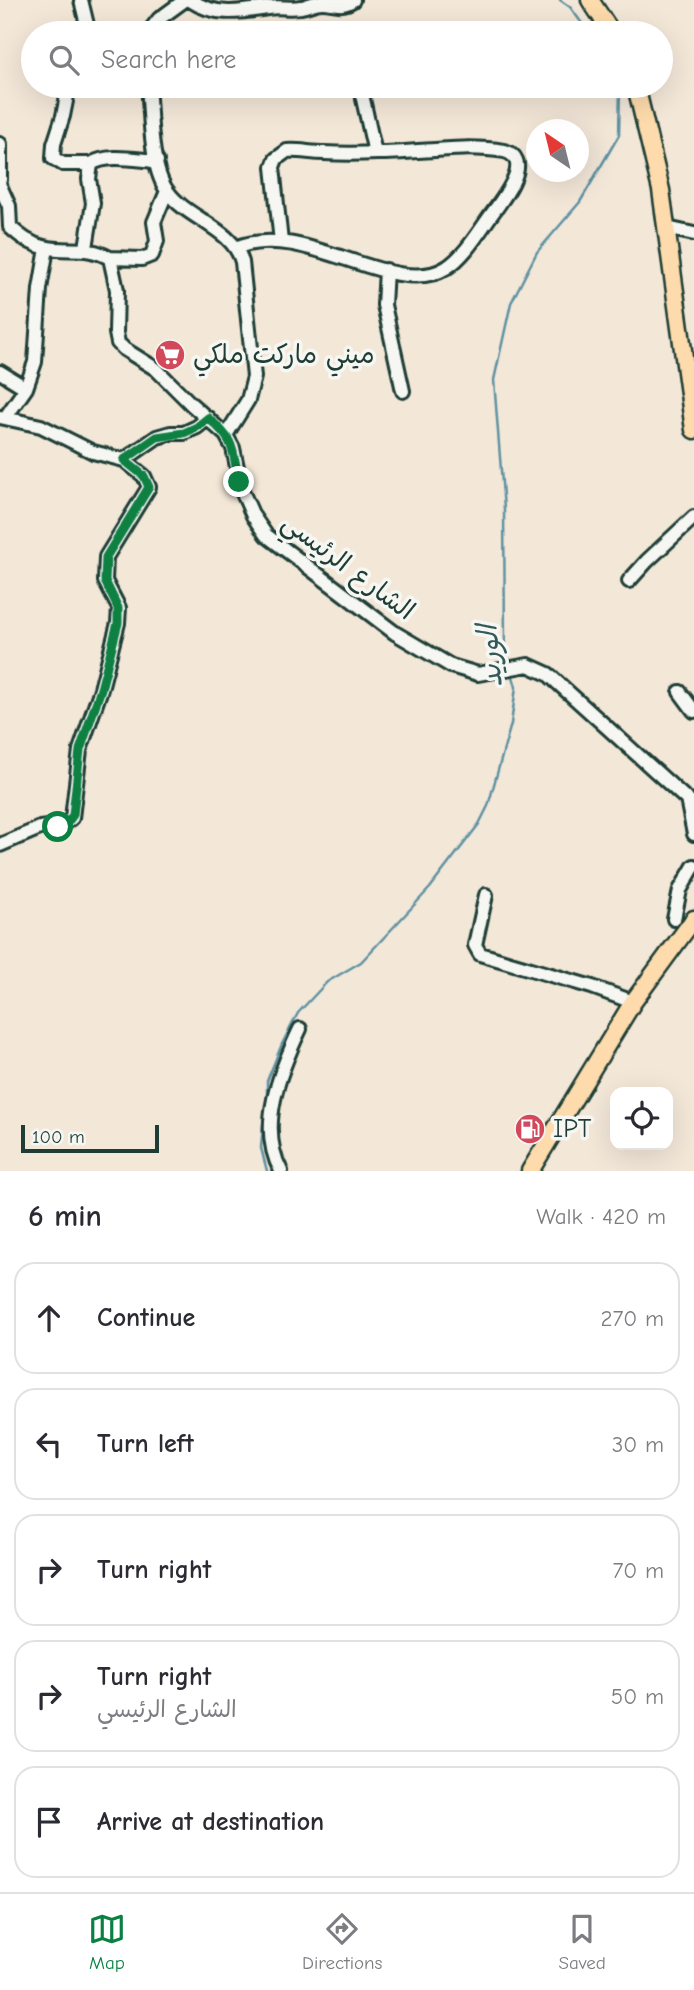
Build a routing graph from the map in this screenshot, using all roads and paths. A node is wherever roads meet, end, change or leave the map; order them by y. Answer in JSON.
{"nodes":[{"id":1,"x":81,"y":0,"type":"edge"},
{"id":2,"x":184,"y":0,"type":"edge"},
{"id":3,"x":190,"y":0,"type":"edge"},
{"id":4,"x":352,"y":0,"type":"edge"},
{"id":5,"x":590,"y":0,"type":"edge"},
{"id":6,"x":86,"y":21,"type":"edge"},
{"id":7,"x":157,"y":21,"type":"edge"},
{"id":8,"x":604,"y":21,"type":"edge"},
{"id":9,"x":67,"y":98,"type":"edge"},
{"id":10,"x":149,"y":98,"type":"edge"},
{"id":11,"x":639,"y":98,"type":"edge"},
{"id":12,"x":363,"y":99,"type":"dead end"},
{"id":13,"x":0,"y":144,"type":"edge"},
{"id":14,"x":375,"y":153,"type":"junction"},
{"id":15,"x":157,"y":161,"type":"junction"},
{"id":16,"x":91,"y":164,"type":"junction"},
{"id":17,"x":0,"y":180,"type":"edge"},
{"id":18,"x":0,"y":186,"type":"edge"},
{"id":19,"x":167,"y":191,"type":"junction"},
{"id":20,"x":5,"y":227,"type":"edge"},
{"id":21,"x":667,"y":228,"type":"junction"},
{"id":22,"x":694,"y":234,"type":"edge"},
{"id":23,"x":281,"y":242,"type":"junction"},
{"id":24,"x":47,"y":248,"type":"junction"},
{"id":25,"x":86,"y":248,"type":"junction"},
{"id":26,"x":236,"y":248,"type":"junction"},
{"id":27,"x":110,"y":258,"type":"junction"},
{"id":28,"x":386,"y":270,"type":"junction"},
{"id":29,"x":0,"y":372,"type":"edge"},
{"id":30,"x":26,"y":388,"type":"junction"},
{"id":31,"x":403,"y":391,"type":"dead end"},
{"id":32,"x":2,"y":417,"type":"edge"},
{"id":33,"x":208,"y":418,"type":"junction"},
{"id":34,"x":694,"y":430,"type":"edge"},
{"id":35,"x":226,"y":435,"type":"junction"},
{"id":36,"x":124,"y":460,"type":"junction"},
{"id":37,"x":694,"y":517,"type":"edge"},
{"id":38,"x":629,"y":581,"type":"dead end"},
{"id":39,"x":680,"y":692,"type":"dead end"},
{"id":40,"x":694,"y":711,"type":"edge"},
{"id":41,"x":690,"y":802,"type":"edge"},
{"id":42,"x":694,"y":834,"type":"edge"},
{"id":43,"x":0,"y":845,"type":"edge"},
{"id":44,"x":694,"y":866,"type":"edge"},
{"id":45,"x":486,"y":895,"type":"dead end"},
{"id":46,"x":674,"y":919,"type":"dead end"},
{"id":47,"x":694,"y":919,"type":"edge"},
{"id":48,"x":633,"y":1002,"type":"junction"},
{"id":49,"x":300,"y":1029,"type":"dead end"},
{"id":50,"x":281,"y":1171,"type":"edge"},
{"id":51,"x":530,"y":1171,"type":"edge"}],
"edges":[{"from":1,"to":6,"type":"street"},
{"from":2,"to":7,"type":"street"},
{"from":3,"to":4,"type":"street"},
{"from":5,"to":8,"type":"main road"},
{"from":9,"to":16,"type":"street"},
{"from":10,"to":15,"type":"street"},
{"from":11,"to":21,"type":"main road"},
{"from":12,"to":14,"type":"street"},
{"from":13,"to":17,"type":"street"},
{"from":14,"to":23,"type":"street"},
{"from":14,"to":28,"type":"street"},
{"from":15,"to":16,"type":"street"},
{"from":15,"to":19,"type":"street"},
{"from":16,"to":25,"type":"street"},
{"from":18,"to":20,"type":"street"},
{"from":19,"to":26,"type":"street"},
{"from":19,"to":27,"type":"street"},
{"from":20,"to":24,"type":"street"},
{"from":21,"to":22,"type":"street"},
{"from":21,"to":34,"type":"main road"},
{"from":23,"to":26,"type":"street"},
{"from":23,"to":28,"type":"street"},
{"from":24,"to":25,"type":"street"},
{"from":24,"to":30,"type":"street"},
{"from":25,"to":27,"type":"street"},
{"from":26,"to":35,"type":"street"},
{"from":27,"to":33,"type":"street","name":"الشارع الرئيسي"},
{"from":28,"to":31,"type":"street"},
{"from":29,"to":30,"type":"street"},
{"from":30,"to":32,"type":"street"},
{"from":32,"to":36,"type":"street"},
{"from":33,"to":35,"type":"street","name":"الشارع الرئيسي"},
{"from":33,"to":36,"type":"street"},
{"from":35,"to":41,"type":"street","name":"الشارع الرئيسي"},
{"from":36,"to":43,"type":"street"},
{"from":37,"to":38,"type":"street"},
{"from":39,"to":40,"type":"street"},
{"from":41,"to":42,"type":"street"},
{"from":44,"to":46,"type":"street"},
{"from":45,"to":48,"type":"street"},
{"from":47,"to":48,"type":"main road"},
{"from":48,"to":51,"type":"main road"},
{"from":49,"to":50,"type":"street"}]}
